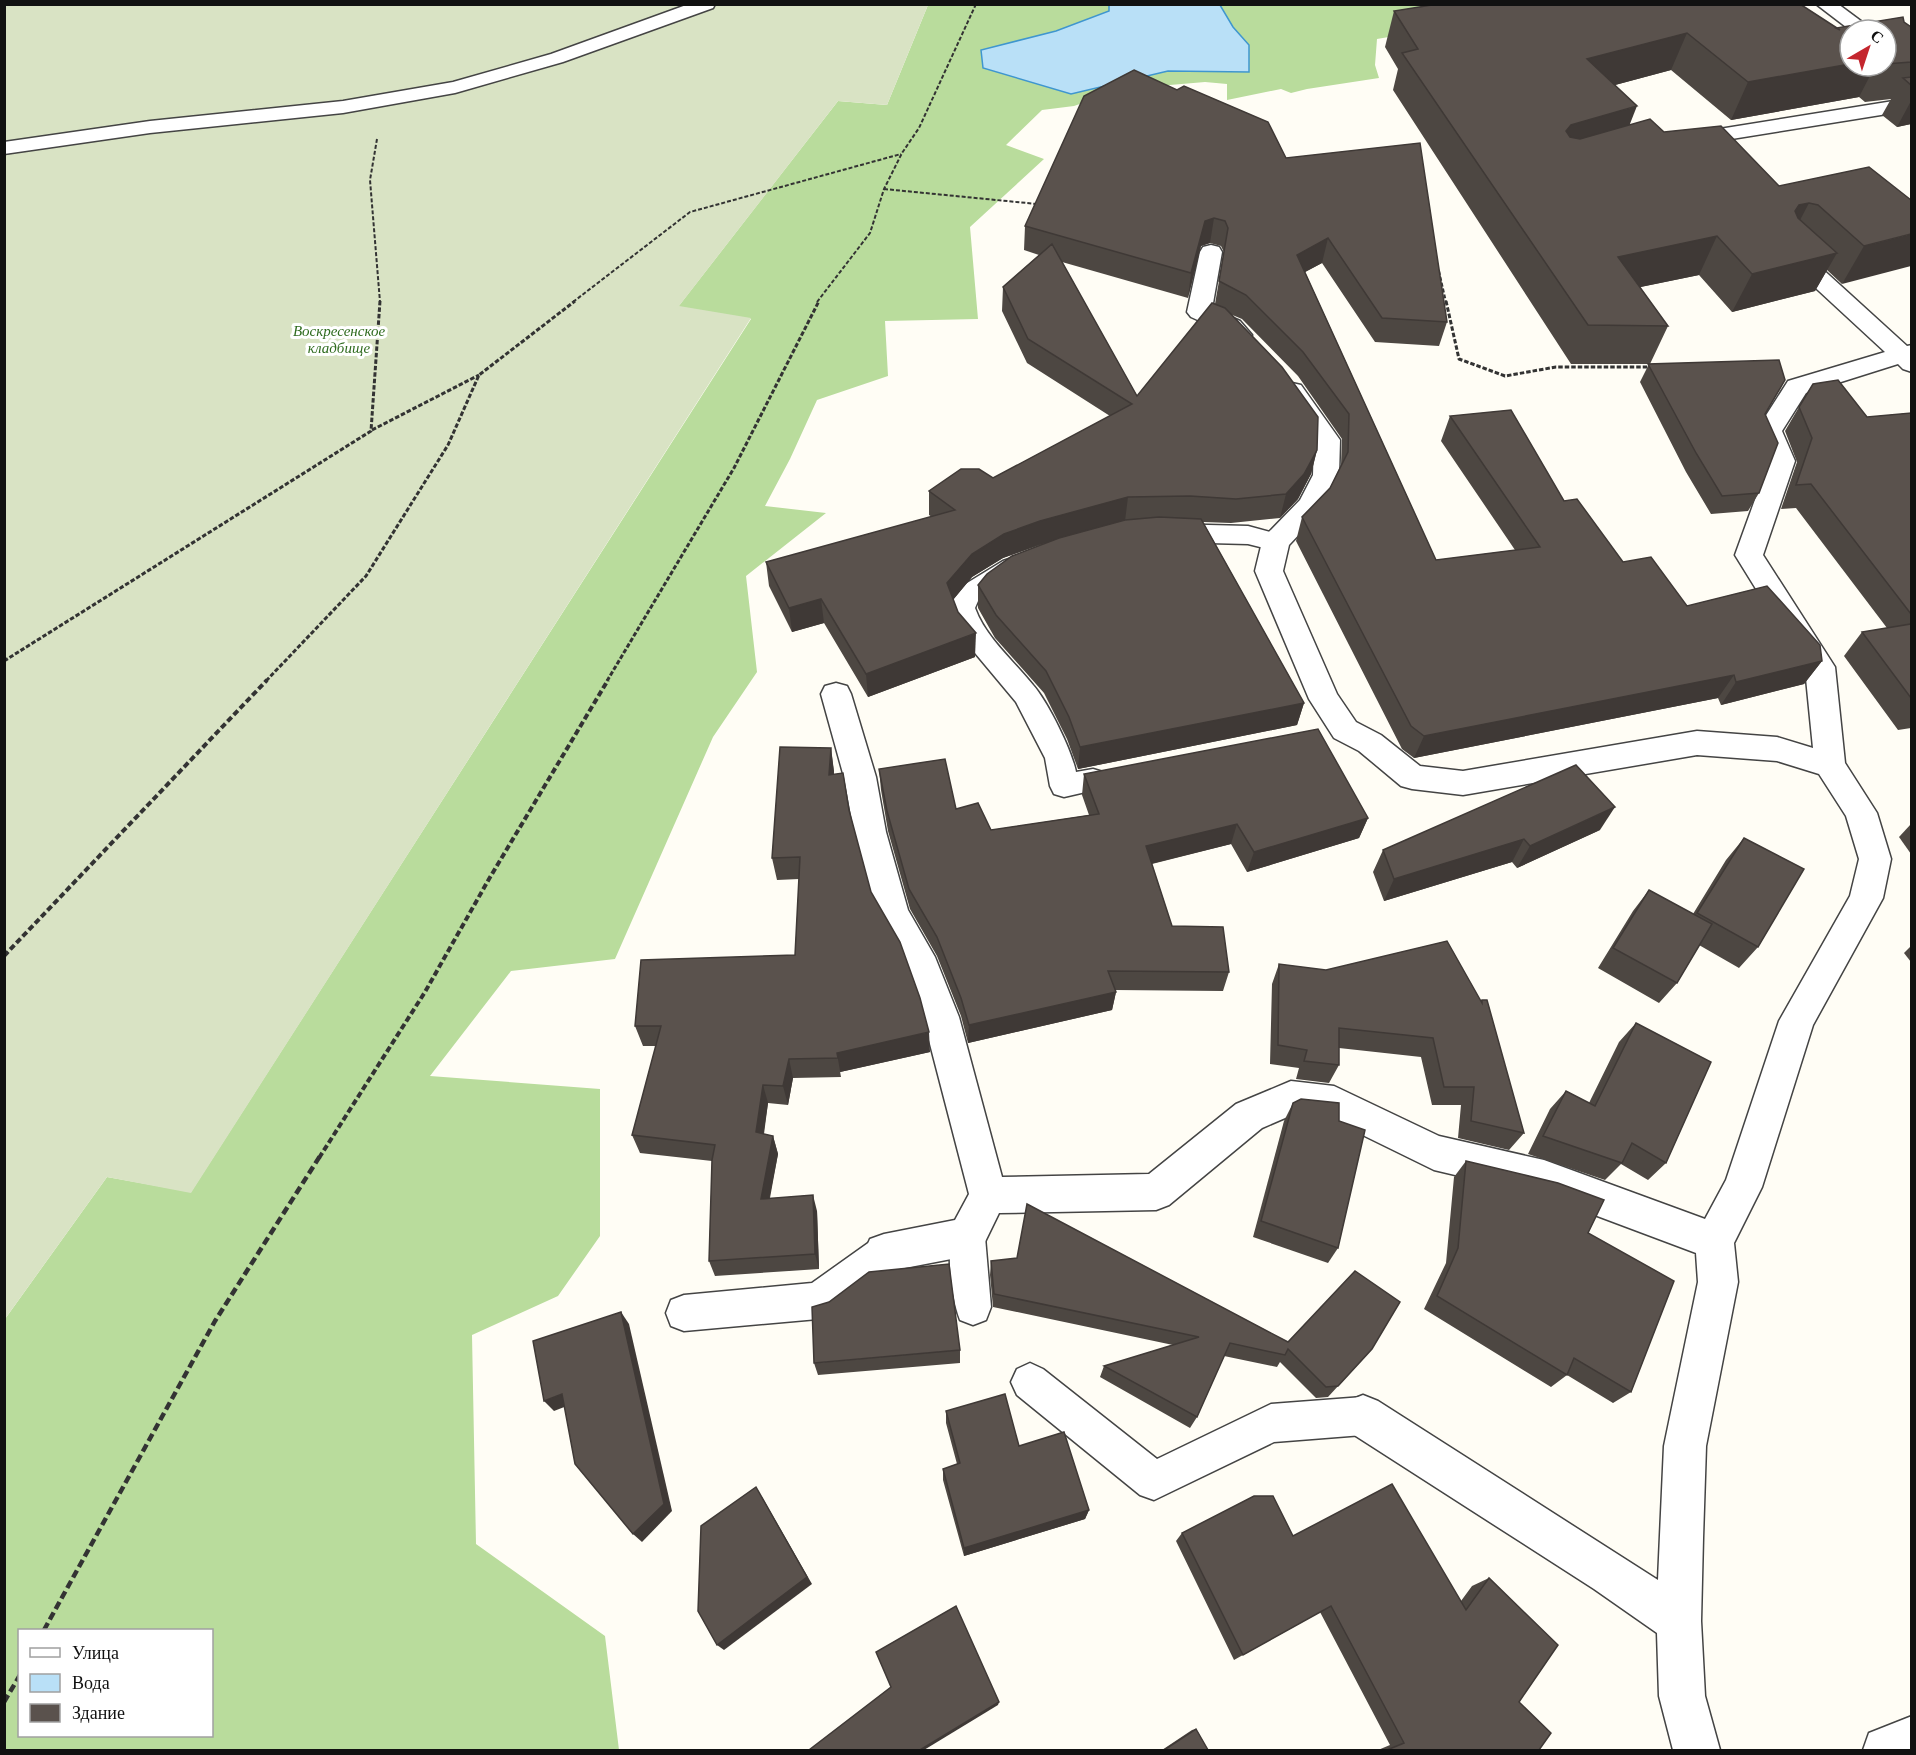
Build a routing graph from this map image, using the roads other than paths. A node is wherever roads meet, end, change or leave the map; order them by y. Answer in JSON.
{"nodes":[{"id":1,"x":707,"y":4,"type":"edge"},
{"id":2,"x":1825,"y":4,"type":"edge"},
{"id":3,"x":1845,"y":18,"type":"edge"},
{"id":4,"x":1911,"y":105,"type":"edge"},
{"id":5,"x":1673,"y":142,"type":"edge"},
{"id":6,"x":4,"y":148,"type":"edge"},
{"id":7,"x":1788,"y":250,"type":"edge"},
{"id":8,"x":1211,"y":252,"type":"dead end"},
{"id":9,"x":1908,"y":358,"type":"edge"},
{"id":10,"x":1143,"y":532,"type":"edge"},
{"id":11,"x":1276,"y":542,"type":"junction"},
{"id":12,"x":1031,"y":558,"type":"edge"},
{"id":13,"x":836,"y":694,"type":"dead end"},
{"id":14,"x":1345,"y":730,"type":"junction"},
{"id":15,"x":1311,"y":737,"type":"edge"},
{"id":16,"x":1830,"y":765,"type":"junction"},
{"id":17,"x":1104,"y":777,"type":"edge"},
{"id":18,"x":988,"y":1197,"type":"junction"},
{"id":19,"x":967,"y":1237,"type":"junction"},
{"id":20,"x":1714,"y":1241,"type":"junction"},
{"id":21,"x":884,"y":1253,"type":"joint"},
{"id":22,"x":973,"y":1307,"type":"dead end"},
{"id":23,"x":684,"y":1313,"type":"dead end"},
{"id":24,"x":1030,"y":1382,"type":"dead end"},
{"id":25,"x":1362,"y":1416,"type":"joint"},
{"id":26,"x":1678,"y":1621,"type":"junction"},
{"id":27,"x":1911,"y":1739,"type":"edge"},
{"id":28,"x":1696,"y":1750,"type":"edge"},
{"id":29,"x":1886,"y":1750,"type":"edge"}],
"edges":[{"from":1,"to":6,"type":"lane"},
{"from":2,"to":3,"type":"street"},
{"from":4,"to":5,"type":"lane"},
{"from":7,"to":9,"type":"street"},
{"from":8,"to":11,"type":"street"},
{"from":9,"to":16,"type":"street"},
{"from":10,"to":11,"type":"lane"},
{"from":11,"to":14,"type":"street"},
{"from":12,"to":17,"type":"lane"},
{"from":13,"to":18,"type":"street"},
{"from":14,"to":15,"type":"street"},
{"from":14,"to":16,"type":"street"},
{"from":16,"to":20,"type":"street"},
{"from":18,"to":19,"type":"street"},
{"from":18,"to":20,"type":"street"},
{"from":19,"to":21,"type":"street"},
{"from":19,"to":22,"type":"lane"},
{"from":20,"to":26,"type":"street"},
{"from":21,"to":23,"type":"lane"},
{"from":24,"to":25,"type":"lane"},
{"from":25,"to":26,"type":"street"},
{"from":26,"to":28,"type":"street"},
{"from":27,"to":29,"type":"street"}]}
